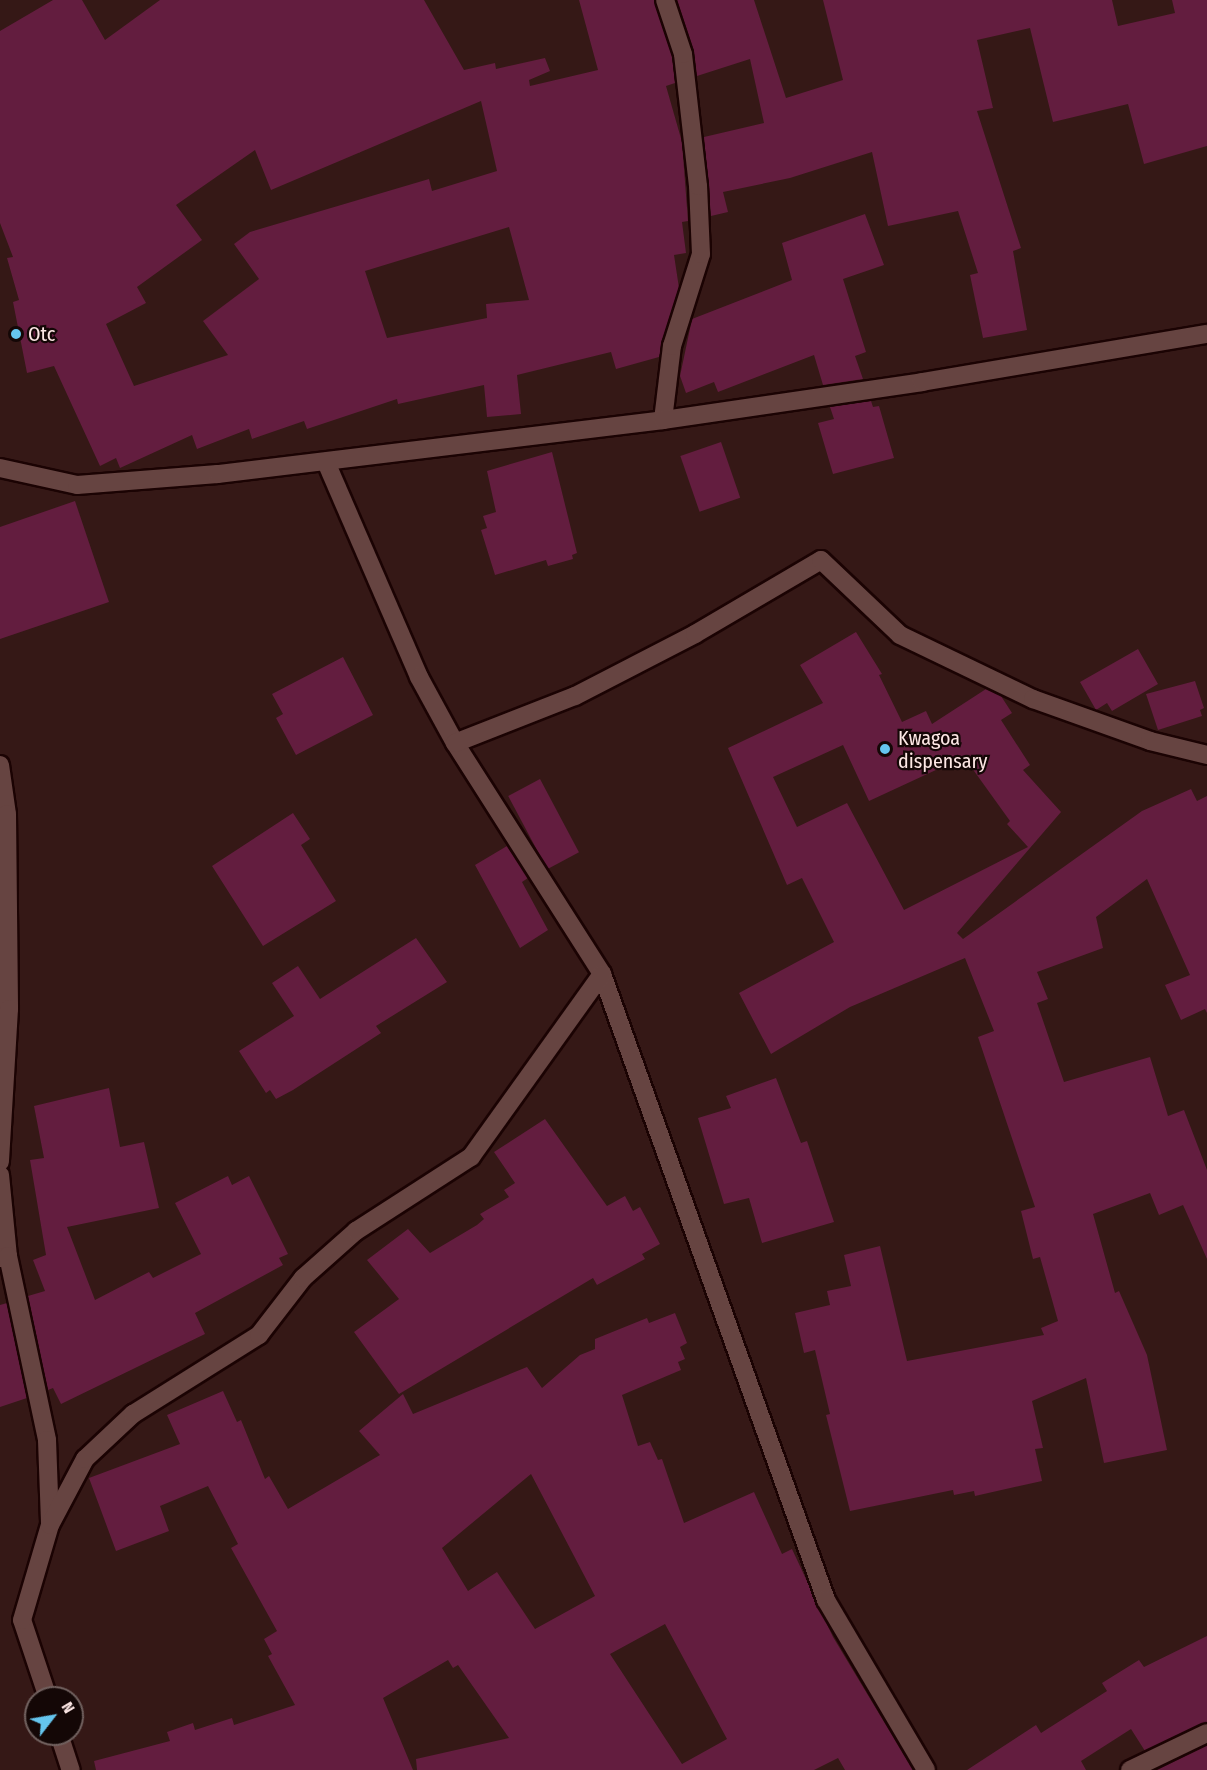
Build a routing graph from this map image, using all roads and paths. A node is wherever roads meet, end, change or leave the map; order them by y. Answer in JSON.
{"nodes":[{"id":1,"x":664,"y":0,"type":"edge"},
{"id":2,"x":1207,"y":334,"type":"edge"},
{"id":3,"x":663,"y":420,"type":"junction"},
{"id":4,"x":326,"y":462,"type":"junction"},
{"id":5,"x":0,"y":468,"type":"edge"},
{"id":6,"x":455,"y":743,"type":"junction"},
{"id":7,"x":1207,"y":755,"type":"edge"},
{"id":8,"x":0,"y":765,"type":"edge"},
{"id":9,"x":602,"y":974,"type":"junction"},
{"id":10,"x":0,"y":1162,"type":"edge"},
{"id":11,"x":0,"y":1174,"type":"edge"},
{"id":12,"x":4,"y":1257,"type":"edge"},
{"id":13,"x":50,"y":1525,"type":"junction"},
{"id":14,"x":44,"y":1686,"type":"edge"},
{"id":15,"x":1207,"y":1734,"type":"edge"},
{"id":16,"x":63,"y":1746,"type":"edge"},
{"id":17,"x":71,"y":1770,"type":"edge"},
{"id":18,"x":926,"y":1770,"type":"edge"},
{"id":19,"x":1130,"y":1770,"type":"edge"}],
"edges":[{"from":1,"to":3,"type":"street"},
{"from":2,"to":3,"type":"street"},
{"from":3,"to":4,"type":"street"},
{"from":4,"to":5,"type":"street"},
{"from":4,"to":6,"type":"street"},
{"from":6,"to":7,"type":"street"},
{"from":6,"to":9,"type":"street"},
{"from":8,"to":10,"type":"street"},
{"from":9,"to":13,"type":"street"},
{"from":9,"to":18,"type":"street"},
{"from":11,"to":12,"type":"street"},
{"from":12,"to":13,"type":"street"},
{"from":13,"to":14,"type":"street"},
{"from":15,"to":19,"type":"street"},
{"from":16,"to":17,"type":"street"}]}
